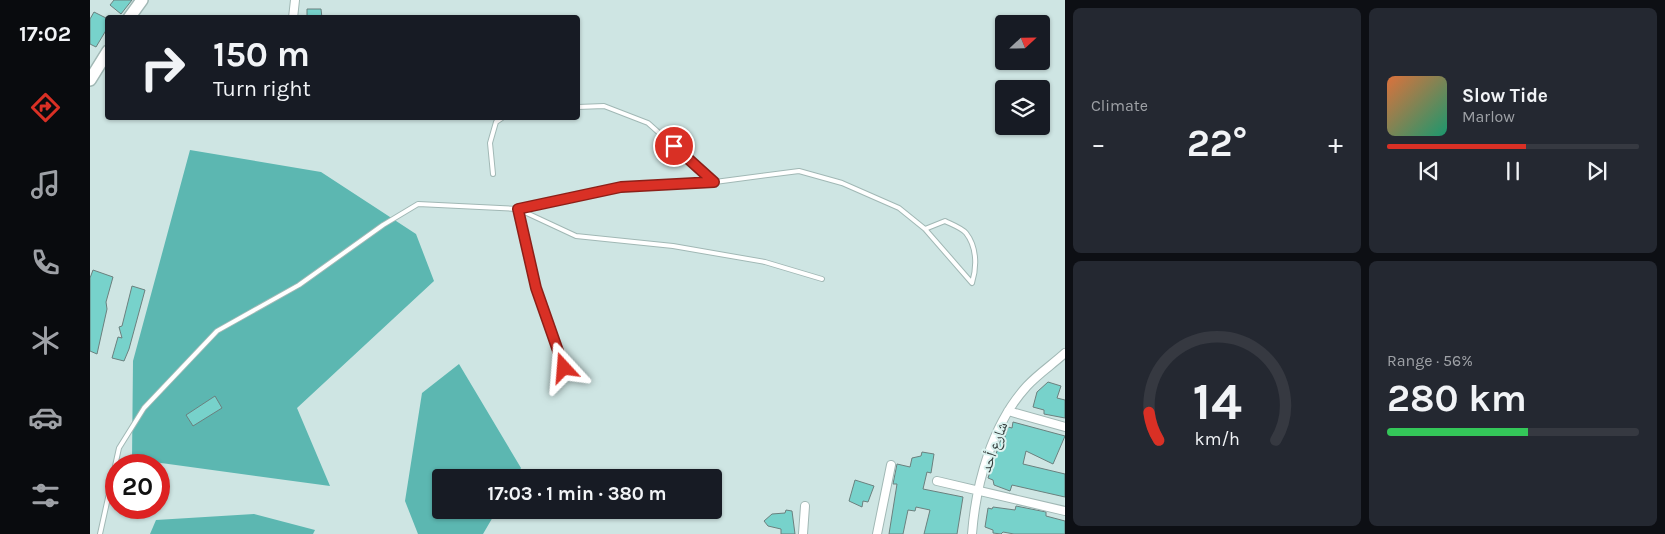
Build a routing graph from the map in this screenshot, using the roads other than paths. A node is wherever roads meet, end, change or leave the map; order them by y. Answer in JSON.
{"nodes":[{"id":1,"x":142,"y":0,"type":"edge"},
{"id":2,"x":295,"y":0,"type":"edge"},
{"id":3,"x":131,"y":15,"type":"edge"},
{"id":4,"x":293,"y":15,"type":"edge"},
{"id":5,"x":105,"y":57,"type":"edge"},
{"id":6,"x":90,"y":80,"type":"edge"},
{"id":7,"x":580,"y":107,"type":"edge"},
{"id":8,"x":499,"y":120,"type":"edge"},
{"id":9,"x":493,"y":174,"type":"dead end"},
{"id":10,"x":714,"y":182,"type":"junction"},
{"id":11,"x":518,"y":209,"type":"junction"},
{"id":12,"x":925,"y":229,"type":"junction"},
{"id":13,"x":822,"y":279,"type":"dead end"},
{"id":14,"x":1065,"y":353,"type":"edge"},
{"id":15,"x":564,"y":368,"type":"dead end"},
{"id":16,"x":1008,"y":411,"type":"junction"},
{"id":17,"x":1065,"y":427,"type":"edge"},
{"id":18,"x":891,"y":465,"type":"dead end"},
{"id":19,"x":937,"y":481,"type":"dead end"},
{"id":20,"x":979,"y":491,"type":"junction"},
{"id":21,"x":805,"y":506,"type":"dead end"},
{"id":22,"x":1065,"y":511,"type":"edge"},
{"id":23,"x":100,"y":534,"type":"edge"},
{"id":24,"x":803,"y":534,"type":"edge"},
{"id":25,"x":877,"y":534,"type":"edge"},
{"id":26,"x":972,"y":534,"type":"edge"}],
"edges":[{"from":1,"to":3,"type":"street"},
{"from":2,"to":4,"type":"street"},
{"from":5,"to":6,"type":"street"},
{"from":7,"to":10,"type":"lane"},
{"from":8,"to":9,"type":"lane"},
{"from":10,"to":11,"type":"lane"},
{"from":10,"to":12,"type":"lane"},
{"from":11,"to":13,"type":"lane"},
{"from":11,"to":15,"type":"lane"},
{"from":11,"to":23,"type":"lane"},
{"from":12,"to":12,"type":"lane"},
{"from":14,"to":16,"type":"street","name":"شارع أحد"},
{"from":16,"to":17,"type":"street"},
{"from":16,"to":20,"type":"street","name":"شارع أحد"},
{"from":18,"to":25,"type":"street"},
{"from":19,"to":20,"type":"street"},
{"from":20,"to":22,"type":"street"},
{"from":20,"to":26,"type":"street","name":"شارع أحد"},
{"from":21,"to":24,"type":"street"}]}
